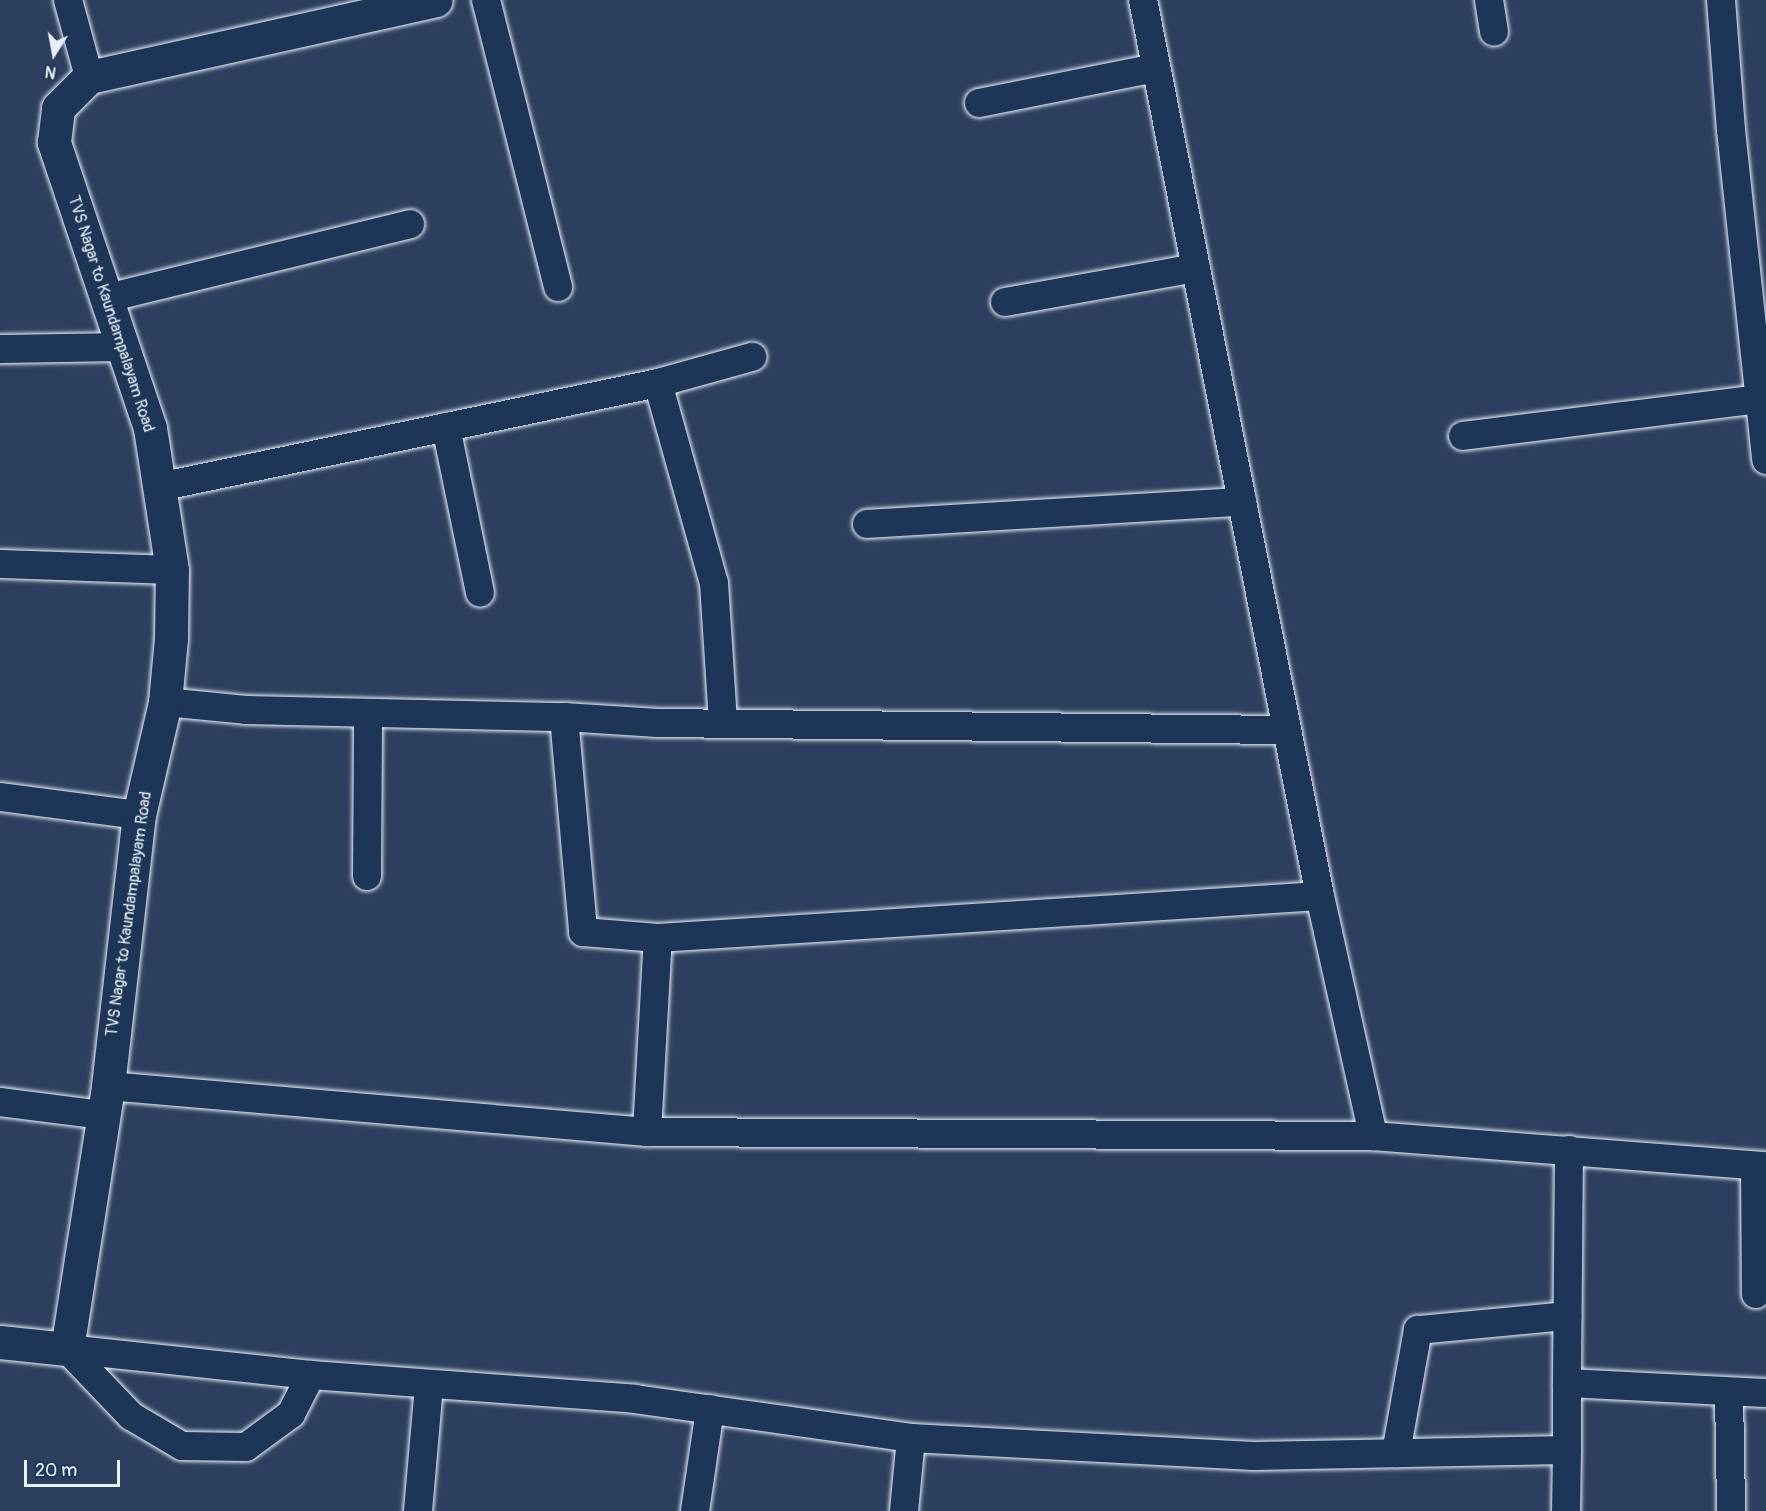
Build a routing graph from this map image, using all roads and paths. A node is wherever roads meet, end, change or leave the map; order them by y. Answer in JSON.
{"nodes":[{"id":1,"x":68,"y":0,"type":"edge"},
{"id":2,"x":436,"y":0,"type":"edge"},
{"id":3,"x":486,"y":0,"type":"edge"},
{"id":4,"x":1143,"y":0,"type":"edge"},
{"id":5,"x":1489,"y":0,"type":"edge"},
{"id":6,"x":1720,"y":0,"type":"edge"},
{"id":7,"x":1494,"y":32,"type":"dead end"},
{"id":8,"x":1156,"y":68,"type":"junction"},
{"id":9,"x":89,"y":77,"type":"junction"},
{"id":10,"x":979,"y":103,"type":"dead end"},
{"id":11,"x":410,"y":224,"type":"dead end"},
{"id":12,"x":1196,"y":268,"type":"junction"},
{"id":13,"x":1756,"y":274,"type":"edge"},
{"id":14,"x":558,"y":287,"type":"dead end"},
{"id":15,"x":107,"y":298,"type":"junction"},
{"id":16,"x":1005,"y":302,"type":"dead end"},
{"id":17,"x":123,"y":347,"type":"junction"},
{"id":18,"x":0,"y":349,"type":"edge"},
{"id":19,"x":752,"y":357,"type":"dead end"},
{"id":20,"x":658,"y":383,"type":"junction"},
{"id":21,"x":1759,"y":399,"type":"junction"},
{"id":22,"x":446,"y":427,"type":"junction"},
{"id":23,"x":1463,"y":436,"type":"dead end"},
{"id":24,"x":1766,"y":460,"type":"edge"},
{"id":25,"x":159,"y":487,"type":"junction"},
{"id":26,"x":1242,"y":502,"type":"junction"},
{"id":27,"x":867,"y":524,"type":"dead end"},
{"id":28,"x":0,"y":564,"type":"edge"},
{"id":29,"x":172,"y":570,"type":"junction"},
{"id":30,"x":480,"y":593,"type":"dead end"},
{"id":31,"x":165,"y":702,"type":"junction"},
{"id":32,"x":368,"y":714,"type":"junction"},
{"id":33,"x":564,"y":717,"type":"junction"},
{"id":34,"x":723,"y":724,"type":"junction"},
{"id":35,"x":1287,"y":729,"type":"junction"},
{"id":36,"x":0,"y":797,"type":"edge"},
{"id":37,"x":139,"y":815,"type":"junction"},
{"id":38,"x":367,"y":876,"type":"dead end"},
{"id":39,"x":1320,"y":896,"type":"junction"},
{"id":40,"x":658,"y":938,"type":"junction"},
{"id":41,"x":105,"y":1100,"type":"junction"},
{"id":42,"x":0,"y":1102,"type":"edge"},
{"id":43,"x":647,"y":1132,"type":"junction"},
{"id":44,"x":1373,"y":1136,"type":"junction"},
{"id":45,"x":1569,"y":1150,"type":"junction"},
{"id":46,"x":1761,"y":1166,"type":"edge"},
{"id":47,"x":1756,"y":1294,"type":"dead end"},
{"id":48,"x":1567,"y":1316,"type":"junction"},
{"id":49,"x":0,"y":1342,"type":"edge"},
{"id":50,"x":67,"y":1348,"type":"junction"},
{"id":51,"x":311,"y":1375,"type":"junction"},
{"id":52,"x":1567,"y":1383,"type":"junction"},
{"id":53,"x":429,"y":1384,"type":"junction"},
{"id":54,"x":1729,"y":1392,"type":"junction"},
{"id":55,"x":1766,"y":1393,"type":"edge"},
{"id":56,"x":710,"y":1408,"type":"junction"},
{"id":57,"x":911,"y":1438,"type":"junction"},
{"id":58,"x":1567,"y":1450,"type":"junction"},
{"id":59,"x":1396,"y":1453,"type":"junction"},
{"id":60,"x":418,"y":1511,"type":"edge"},
{"id":61,"x":695,"y":1511,"type":"edge"},
{"id":62,"x":904,"y":1511,"type":"edge"},
{"id":63,"x":1566,"y":1511,"type":"edge"},
{"id":64,"x":1731,"y":1511,"type":"edge"}],
"edges":[{"from":1,"to":9,"type":"street"},
{"from":2,"to":9,"type":"street"},
{"from":3,"to":14,"type":"street"},
{"from":4,"to":8,"type":"street"},
{"from":5,"to":7,"type":"street"},
{"from":6,"to":13,"type":"street"},
{"from":8,"to":10,"type":"street"},
{"from":8,"to":12,"type":"street"},
{"from":9,"to":15,"type":"street","name":"TVS Nagar to Kaundampalayam Road"},
{"from":11,"to":15,"type":"street"},
{"from":12,"to":16,"type":"street"},
{"from":12,"to":26,"type":"street"},
{"from":13,"to":21,"type":"street"},
{"from":15,"to":17,"type":"street","name":"TVS Nagar to Kaundampalayam Road"},
{"from":17,"to":18,"type":"street"},
{"from":17,"to":25,"type":"street","name":"TVS Nagar to Kaundampalayam Road"},
{"from":19,"to":20,"type":"street"},
{"from":20,"to":22,"type":"street"},
{"from":20,"to":34,"type":"street"},
{"from":21,"to":23,"type":"street"},
{"from":21,"to":24,"type":"street"},
{"from":22,"to":25,"type":"street"},
{"from":22,"to":30,"type":"street"},
{"from":25,"to":29,"type":"street","name":"TVS Nagar to Kaundampalayam Road"},
{"from":26,"to":27,"type":"street"},
{"from":26,"to":35,"type":"street"},
{"from":28,"to":29,"type":"street"},
{"from":29,"to":31,"type":"street","name":"TVS Nagar to Kaundampalayam Road"},
{"from":31,"to":32,"type":"street"},
{"from":31,"to":37,"type":"street","name":"TVS Nagar to Kaundampalayam Road"},
{"from":32,"to":33,"type":"street"},
{"from":32,"to":38,"type":"street"},
{"from":33,"to":34,"type":"street"},
{"from":33,"to":40,"type":"street"},
{"from":34,"to":35,"type":"street"},
{"from":35,"to":39,"type":"street"},
{"from":36,"to":37,"type":"street"},
{"from":37,"to":41,"type":"street","name":"TVS Nagar to Kaundampalayam Road"},
{"from":39,"to":40,"type":"street"},
{"from":39,"to":44,"type":"street"},
{"from":40,"to":43,"type":"street"},
{"from":41,"to":42,"type":"street"},
{"from":41,"to":43,"type":"street"},
{"from":41,"to":50,"type":"street","name":"TVS Nagar to Kaundampalayam Road"},
{"from":43,"to":44,"type":"street"},
{"from":44,"to":45,"type":"street"},
{"from":45,"to":46,"type":"street"},
{"from":45,"to":48,"type":"street"},
{"from":46,"to":47,"type":"street"},
{"from":48,"to":52,"type":"street"},
{"from":48,"to":59,"type":"street"},
{"from":49,"to":50,"type":"street"},
{"from":50,"to":51,"type":"street"},
{"from":50,"to":51,"type":"street"},
{"from":51,"to":53,"type":"street"},
{"from":52,"to":54,"type":"street"},
{"from":52,"to":58,"type":"street"},
{"from":53,"to":56,"type":"street"},
{"from":53,"to":60,"type":"street"},
{"from":54,"to":55,"type":"street"},
{"from":54,"to":64,"type":"street"},
{"from":56,"to":57,"type":"street"},
{"from":56,"to":61,"type":"street"},
{"from":57,"to":59,"type":"street"},
{"from":57,"to":62,"type":"street"},
{"from":58,"to":59,"type":"street"},
{"from":58,"to":63,"type":"street"}]}
